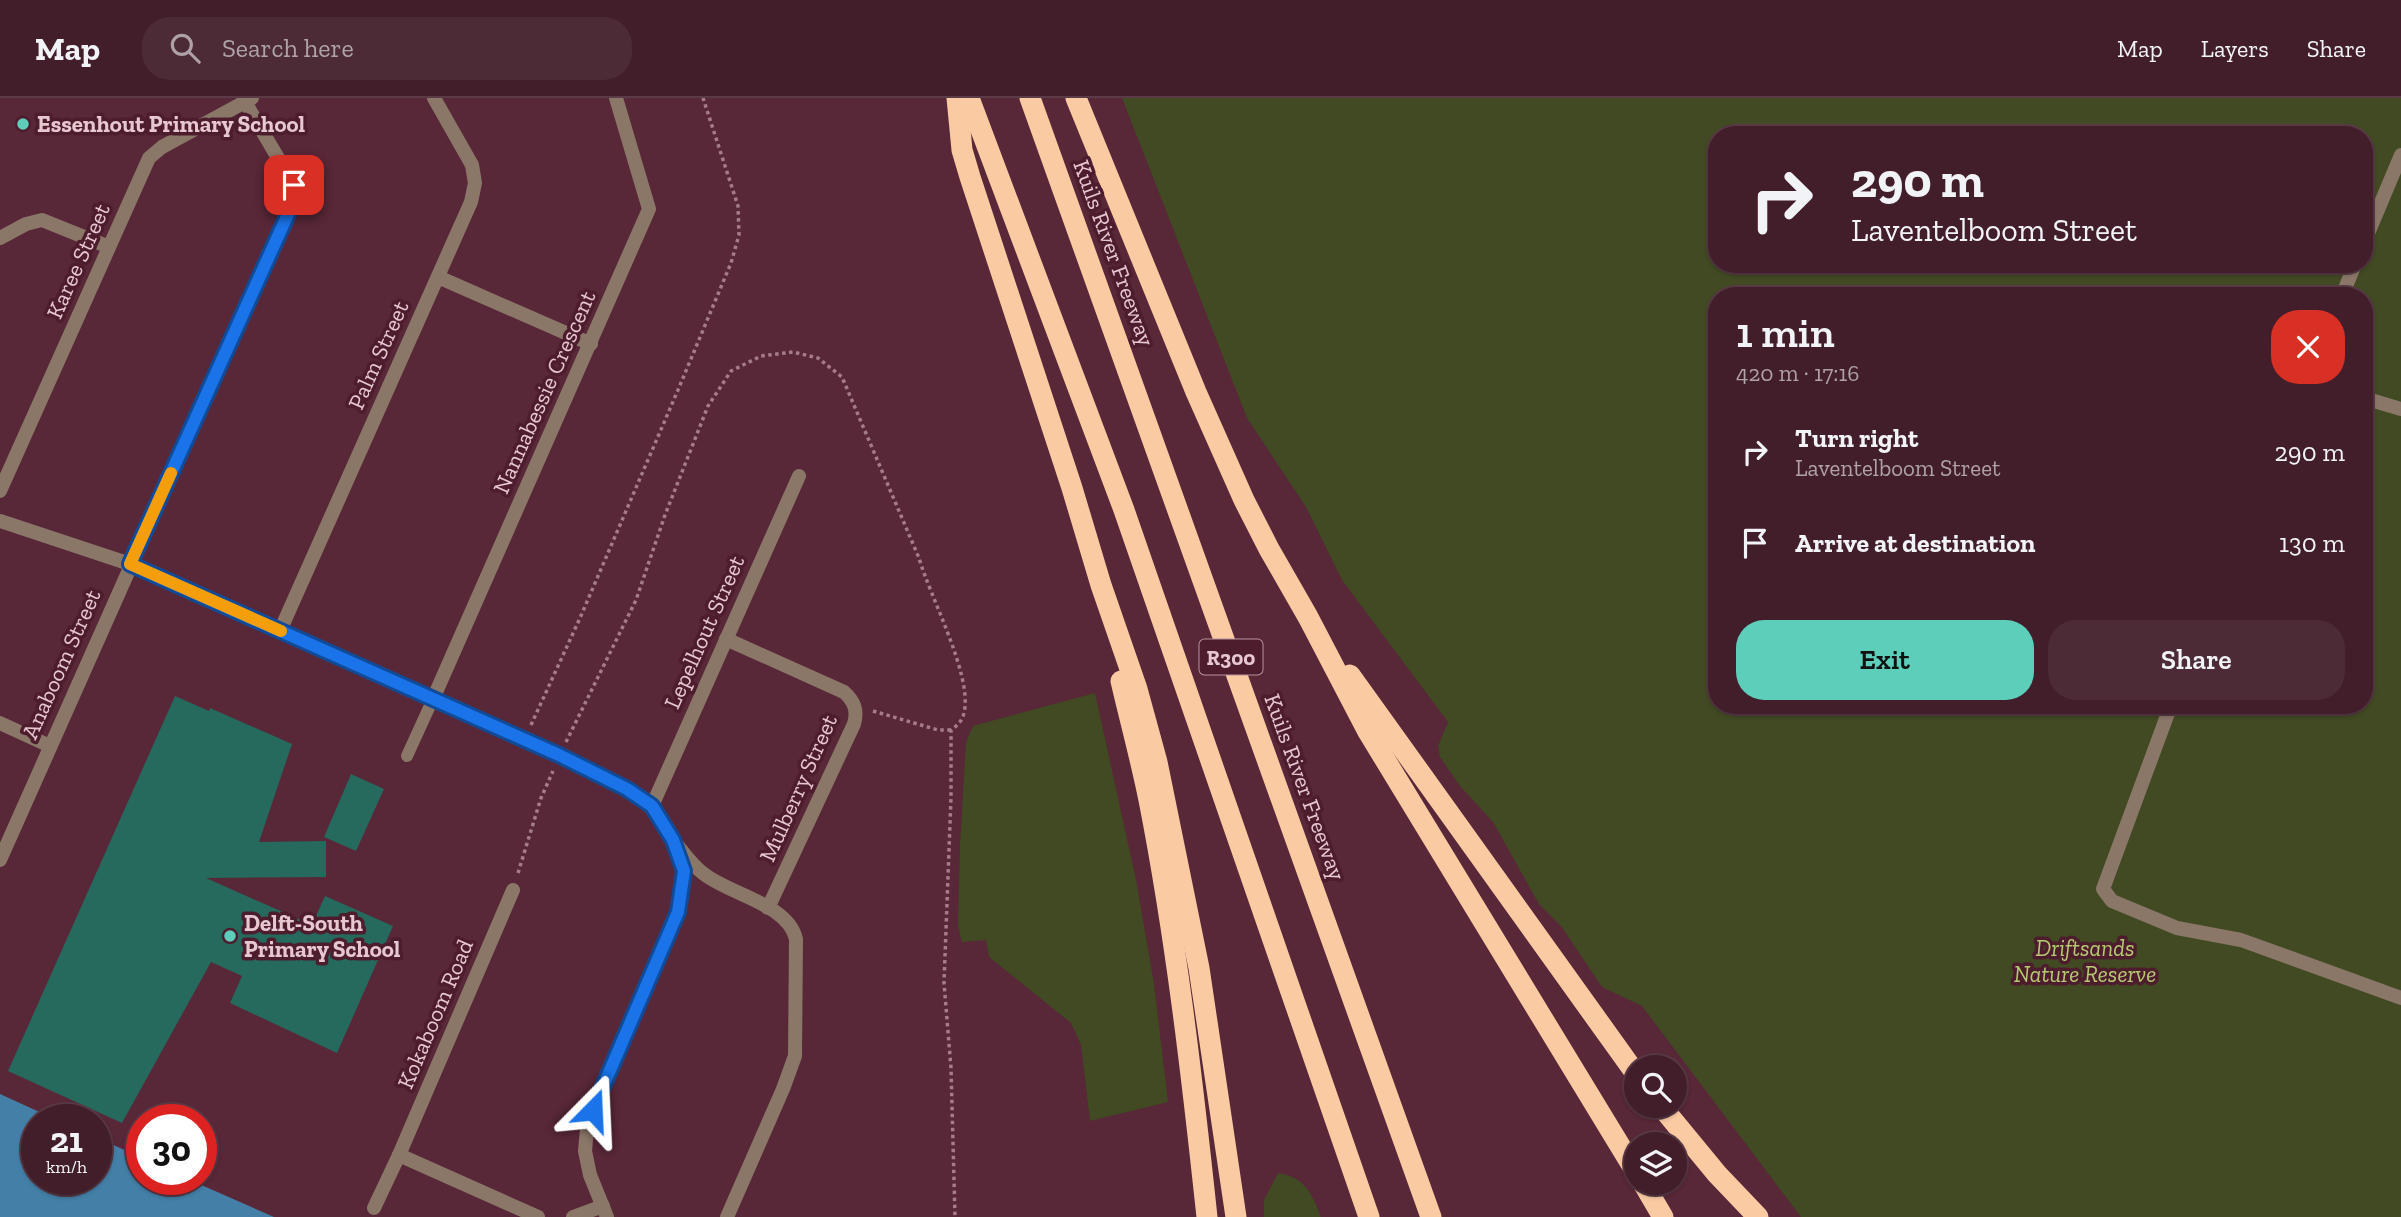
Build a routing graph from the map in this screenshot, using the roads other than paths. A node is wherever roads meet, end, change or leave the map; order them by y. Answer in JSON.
{"nodes":[{"id":1,"x":434,"y":98,"type":"edge"},
{"id":2,"x":616,"y":98,"type":"edge"},
{"id":3,"x":957,"y":98,"type":"edge"},
{"id":4,"x":969,"y":98,"type":"edge"},
{"id":5,"x":1030,"y":98,"type":"edge"},
{"id":6,"x":1076,"y":98,"type":"edge"},
{"id":7,"x":248,"y":100,"type":"edge"},
{"id":8,"x":2401,"y":155,"type":"edge"},
{"id":9,"x":2373,"y":222,"type":"edge"},
{"id":10,"x":0,"y":239,"type":"edge"},
{"id":11,"x":109,"y":247,"type":"junction"},
{"id":12,"x":438,"y":277,"type":"junction"},
{"id":13,"x":591,"y":344,"type":"junction"},
{"id":14,"x":2373,"y":401,"type":"edge"},
{"id":15,"x":2401,"y":409,"type":"edge"},
{"id":16,"x":799,"y":476,"type":"dead end"},
{"id":17,"x":0,"y":491,"type":"edge"},
{"id":18,"x":0,"y":521,"type":"edge"},
{"id":19,"x":130,"y":564,"type":"junction"},
{"id":20,"x":1101,"y":585,"type":"junction"},
{"id":21,"x":1308,"y":617,"type":"junction"},
{"id":22,"x":280,"y":631,"type":"junction"},
{"id":23,"x":726,"y":639,"type":"junction"},
{"id":24,"x":433,"y":699,"type":"junction"},
{"id":25,"x":2168,"y":714,"type":"edge"},
{"id":26,"x":0,"y":723,"type":"edge"},
{"id":27,"x":50,"y":746,"type":"junction"},
{"id":28,"x":407,"y":756,"type":"dead end"},
{"id":29,"x":652,"y":806,"type":"junction"},
{"id":30,"x":673,"y":840,"type":"junction"},
{"id":31,"x":0,"y":860,"type":"edge"},
{"id":32,"x":513,"y":890,"type":"road end"},
{"id":33,"x":768,"y":908,"type":"junction"},
{"id":34,"x":2401,"y":998,"type":"edge"},
{"id":35,"x":1624,"y":1057,"type":"edge"},
{"id":36,"x":1671,"y":1118,"type":"edge"},
{"id":37,"x":1624,"y":1152,"type":"edge"},
{"id":38,"x":399,"y":1155,"type":"junction"},
{"id":39,"x":1650,"y":1195,"type":"edge"},
{"id":40,"x":374,"y":1208,"type":"dead end"},
{"id":41,"x":605,"y":1212,"type":"edge"},
{"id":42,"x":538,"y":1217,"type":"edge"},
{"id":43,"x":573,"y":1217,"type":"edge"},
{"id":44,"x":727,"y":1217,"type":"edge"},
{"id":45,"x":1207,"y":1217,"type":"edge"},
{"id":46,"x":1236,"y":1217,"type":"edge"},
{"id":47,"x":1369,"y":1217,"type":"edge"},
{"id":48,"x":1431,"y":1217,"type":"edge"},
{"id":49,"x":1663,"y":1217,"type":"edge"},
{"id":50,"x":1758,"y":1217,"type":"edge"}],
"edges":[{"from":1,"to":12,"type":"street","name":"Palm Street"},
{"from":2,"to":13,"type":"street","name":"Nannabessie Crescent"},
{"from":3,"to":20,"type":"highway"},
{"from":4,"to":47,"type":"highway","number":"R300"},
{"from":5,"to":48,"type":"highway","name":"Kuils River Freeway","number":"R300"},
{"from":6,"to":21,"type":"highway"},
{"from":7,"to":11,"type":"street","name":"Karee Street"},
{"from":7,"to":19,"type":"street","name":"Anaboom Street"},
{"from":8,"to":9,"type":"street"},
{"from":10,"to":11,"type":"street"},
{"from":11,"to":17,"type":"street","name":"Karee Street"},
{"from":12,"to":13,"type":"street"},
{"from":12,"to":22,"type":"street","name":"Palm Street"},
{"from":13,"to":24,"type":"street","name":"Nannabessie Crescent"},
{"from":14,"to":15,"type":"street"},
{"from":16,"to":23,"type":"street","name":"Lepelhout Street"},
{"from":18,"to":19,"type":"street"},
{"from":19,"to":22,"type":"street"},
{"from":19,"to":27,"type":"street","name":"Anaboom Street"},
{"from":20,"to":45,"type":"highway"},
{"from":20,"to":46,"type":"highway"},
{"from":21,"to":35,"type":"highway"},
{"from":21,"to":37,"type":"highway"},
{"from":22,"to":24,"type":"street"},
{"from":23,"to":29,"type":"street","name":"Lepelhout Street"},
{"from":23,"to":33,"type":"street","name":"Mulberry Street"},
{"from":24,"to":28,"type":"lane"},
{"from":24,"to":29,"type":"street"},
{"from":25,"to":34,"type":"street"},
{"from":26,"to":27,"type":"street"},
{"from":27,"to":31,"type":"street","name":"Anaboom Street"},
{"from":29,"to":30,"type":"street"},
{"from":30,"to":33,"type":"street"},
{"from":30,"to":41,"type":"street"},
{"from":32,"to":38,"type":"street","name":"Kokaboom Road"},
{"from":33,"to":44,"type":"street"},
{"from":36,"to":50,"type":"highway"},
{"from":38,"to":40,"type":"street","name":"Kokaboom Road"},
{"from":38,"to":42,"type":"street"},
{"from":39,"to":49,"type":"highway"},
{"from":41,"to":43,"type":"street"}]}
